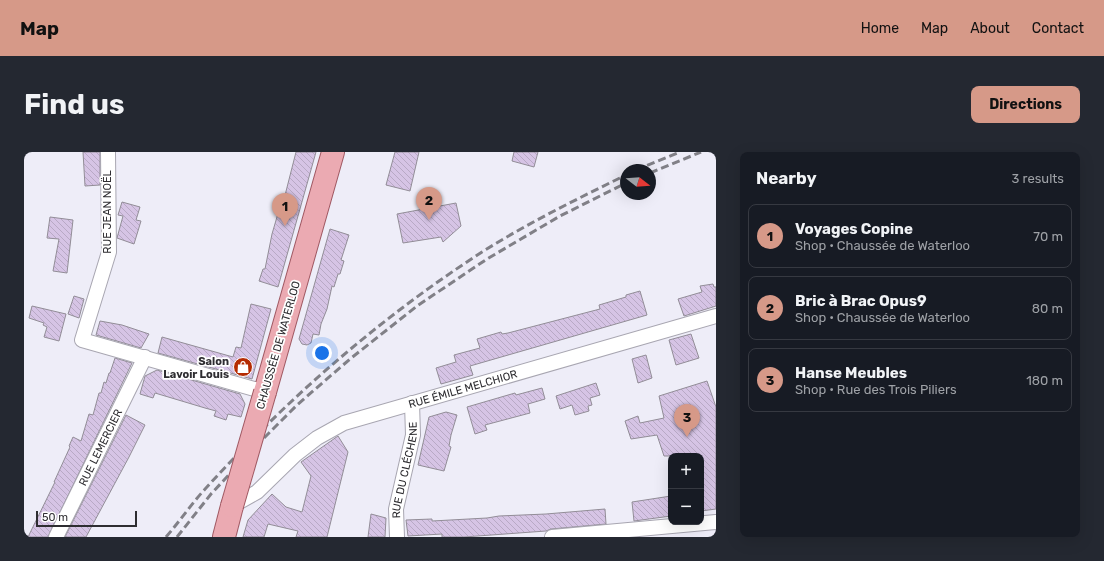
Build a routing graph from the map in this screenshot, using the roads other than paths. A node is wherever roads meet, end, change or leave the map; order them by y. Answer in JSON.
{"nodes":[{"id":1,"x":108,"y":152,"type":"edge"},
{"id":2,"x":333,"y":152,"type":"edge"},
{"id":3,"x":716,"y":316,"type":"edge"},
{"id":4,"x":145,"y":357,"type":"junction"},
{"id":5,"x":265,"y":392,"type":"junction"},
{"id":6,"x":412,"y":403,"type":"junction"},
{"id":7,"x":232,"y":506,"type":"junction"},
{"id":8,"x":716,"y":522,"type":"edge"},
{"id":9,"x":56,"y":537,"type":"edge"},
{"id":10,"x":224,"y":537,"type":"edge"},
{"id":11,"x":397,"y":537,"type":"edge"},
{"id":12,"x":552,"y":537,"type":"edge"}],
"edges":[{"from":1,"to":4,"type":"street","name":"RUE JEAN NOËL"},
{"from":2,"to":5,"type":"main road","name":"CHAUSSÉE DE WATERLOO"},
{"from":3,"to":6,"type":"street","name":"RUE ÉMILE MELCHIOR"},
{"from":4,"to":5,"type":"street"},
{"from":4,"to":9,"type":"street","name":"RUE LEMERCIER"},
{"from":5,"to":7,"type":"main road","name":"CHAUSSÉE DE WATERLOO","bridge":true},
{"from":6,"to":7,"type":"street","name":"RUE ÉMILE MELCHIOR"},
{"from":6,"to":11,"type":"street","name":"RUE DU CLÉCHENE"},
{"from":7,"to":10,"type":"main road","name":"CHAUSSÉE DE WATERLOO"},
{"from":8,"to":12,"type":"street"}]}
